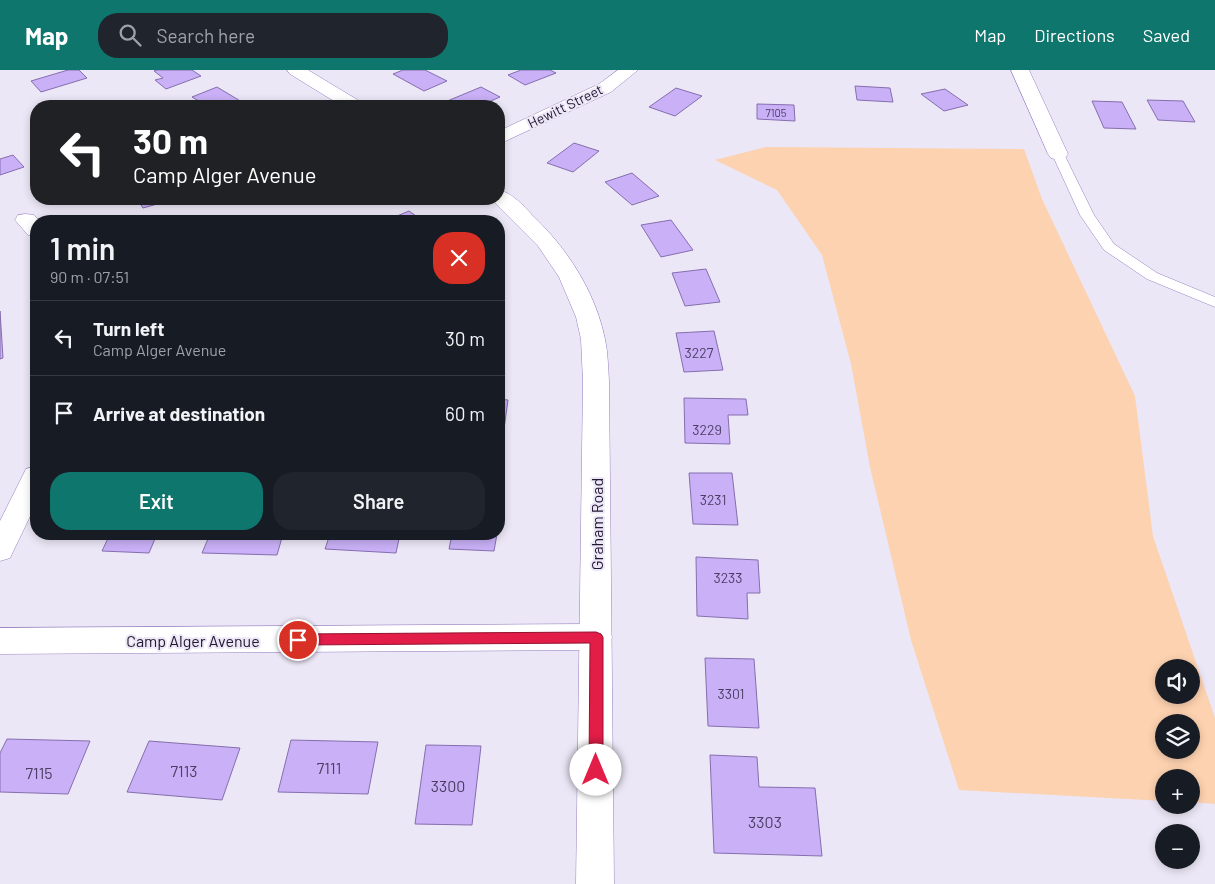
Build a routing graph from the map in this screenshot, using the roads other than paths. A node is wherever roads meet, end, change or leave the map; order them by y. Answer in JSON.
{"nodes":[{"id":1,"x":296,"y":70,"type":"edge"},
{"id":2,"x":629,"y":70,"type":"edge"},
{"id":3,"x":1020,"y":70,"type":"edge"},
{"id":4,"x":344,"y":100,"type":"edge"},
{"id":5,"x":505,"y":135,"type":"edge"},
{"id":6,"x":1058,"y":154,"type":"joint"},
{"id":7,"x":505,"y":201,"type":"edge"},
{"id":8,"x":1215,"y":302,"type":"edge"},
{"id":9,"x":30,"y":488,"type":"edge"},
{"id":10,"x":0,"y":550,"type":"edge"},
{"id":11,"x":596,"y":637,"type":"junction"},
{"id":12,"x":0,"y":642,"type":"edge"},
{"id":13,"x":595,"y":884,"type":"edge"}],
"edges":[{"from":1,"to":4,"type":"street"},
{"from":2,"to":5,"type":"street","name":"Hewitt Street"},
{"from":3,"to":6,"type":"street"},
{"from":6,"to":8,"type":"lane"},
{"from":7,"to":11,"type":"street","name":"Graham Road"},
{"from":9,"to":10,"type":"street"},
{"from":11,"to":12,"type":"street","name":"Camp Alger Avenue"},
{"from":11,"to":13,"type":"street","name":"Graham Road"}]}
